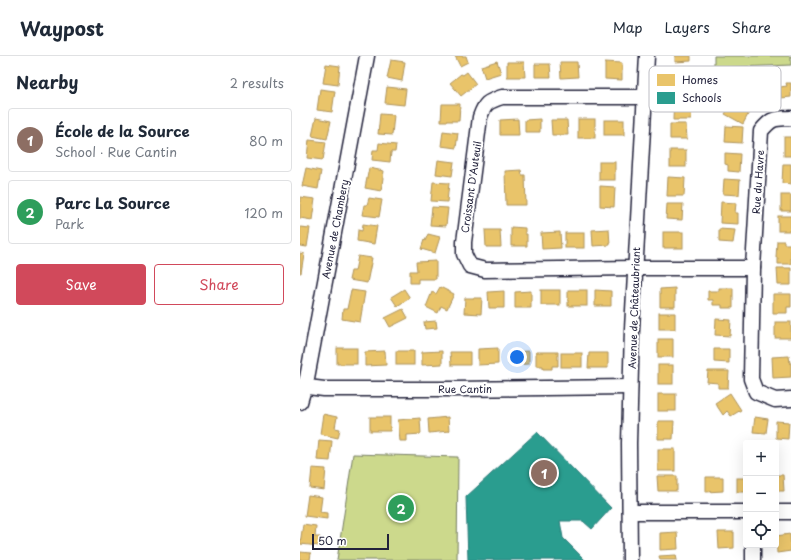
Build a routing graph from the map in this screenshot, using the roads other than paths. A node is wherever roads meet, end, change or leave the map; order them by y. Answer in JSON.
{"nodes":[{"id":1,"x":367,"y":56,"type":"edge"},
{"id":2,"x":647,"y":56,"type":"edge"},
{"id":3,"x":645,"y":97,"type":"junction"},
{"id":4,"x":791,"y":118,"type":"edge"},
{"id":5,"x":635,"y":268,"type":"junction"},
{"id":6,"x":753,"y":268,"type":"junction"},
{"id":7,"x":302,"y":386,"type":"edge"},
{"id":8,"x":630,"y":387,"type":"junction"},
{"id":9,"x":791,"y":400,"type":"edge"},
{"id":10,"x":300,"y":402,"type":"edge"},
{"id":11,"x":630,"y":512,"type":"junction"},
{"id":12,"x":743,"y":512,"type":"edge"},
{"id":13,"x":779,"y":512,"type":"edge"},
{"id":14,"x":791,"y":512,"type":"edge"},
{"id":15,"x":753,"y":548,"type":"edge"},
{"id":16,"x":630,"y":560,"type":"edge"},
{"id":17,"x":753,"y":560,"type":"edge"}],
"edges":[{"from":1,"to":7,"type":"street","name":"Avenue de Chambery"},
{"from":2,"to":3,"type":"street","name":"Avenue de Châteaubriant"},
{"from":3,"to":5,"type":"street","name":"Avenue de Châteaubriant"},
{"from":3,"to":5,"type":"street","name":"Croissant D'Auteuil"},
{"from":4,"to":6,"type":"street","name":"Rue du Havre"},
{"from":5,"to":6,"type":"street"},
{"from":5,"to":8,"type":"street","name":"Avenue de Châteaubriant"},
{"from":6,"to":9,"type":"street","name":"Rue du Havre"},
{"from":7,"to":8,"type":"street","name":"Rue Cantin"},
{"from":7,"to":10,"type":"street","name":"Avenue de Chambery"},
{"from":8,"to":11,"type":"street","name":"Avenue de Châteaubriant"},
{"from":11,"to":12,"type":"street"},
{"from":11,"to":16,"type":"street","name":"Avenue de Châteaubriant"},
{"from":13,"to":14,"type":"street"},
{"from":15,"to":17,"type":"street"}]}
